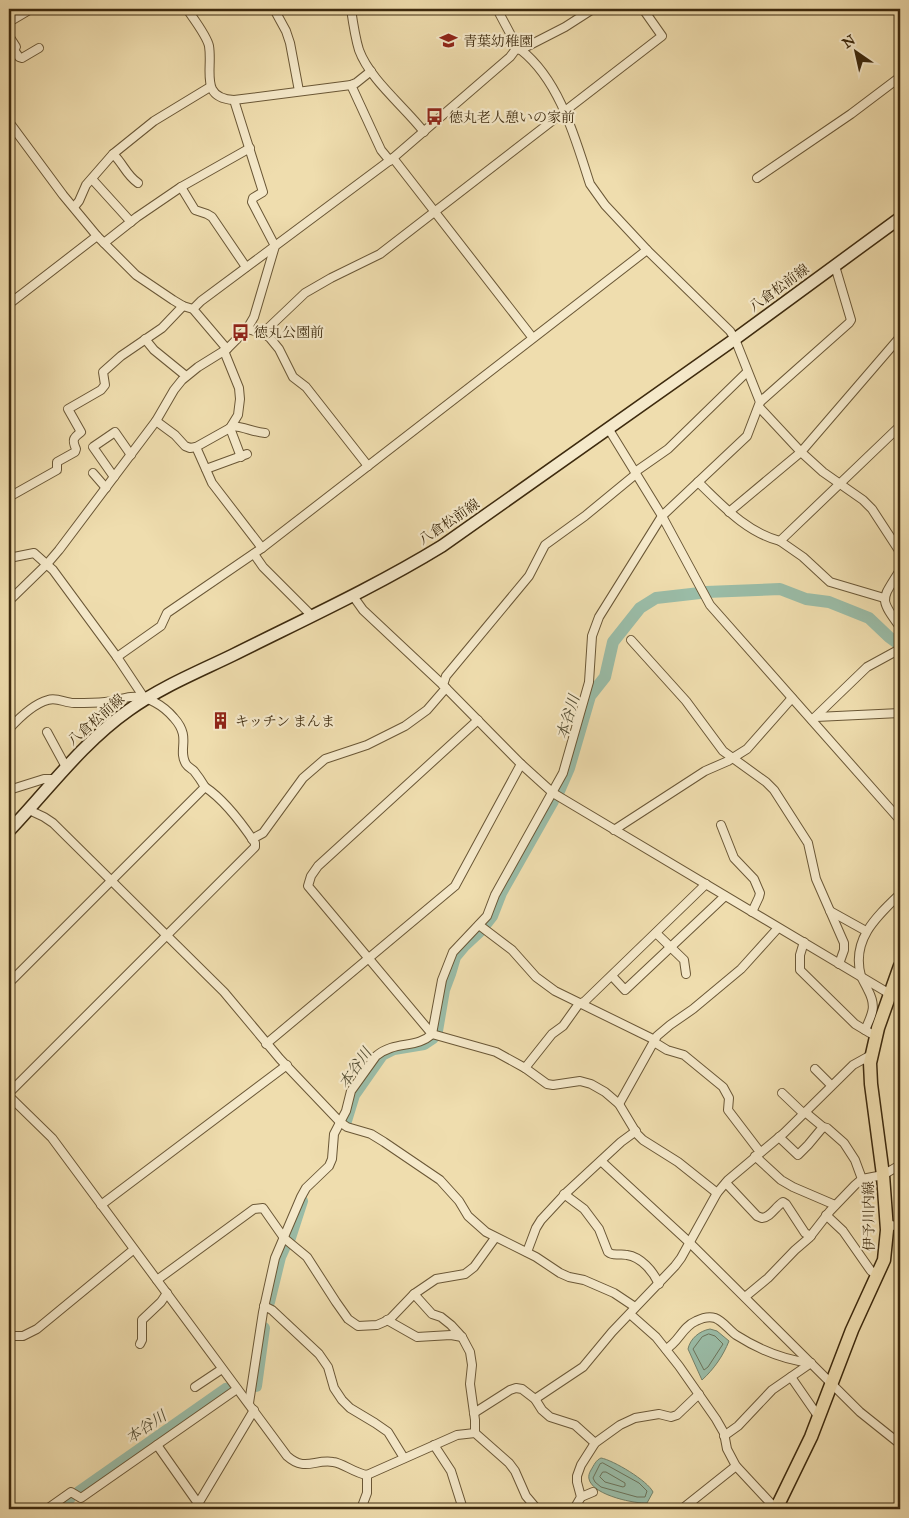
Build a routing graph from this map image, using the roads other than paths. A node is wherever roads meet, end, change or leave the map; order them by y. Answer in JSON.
{"nodes":[{"id":1,"x":31,"y":9,"type":"edge"},
{"id":2,"x":187,"y":9,"type":"edge"},
{"id":3,"x":274,"y":9,"type":"edge"},
{"id":4,"x":351,"y":9,"type":"edge"},
{"id":5,"x":497,"y":9,"type":"edge"},
{"id":6,"x":594,"y":9,"type":"edge"},
{"id":7,"x":643,"y":9,"type":"edge"},
{"id":8,"x":9,"y":22,"type":"edge"},
{"id":9,"x":9,"y":36,"type":"edge"},
{"id":10,"x":39,"y":48,"type":"dead end"},
{"id":11,"x":518,"y":49,"type":"junction"},
{"id":12,"x":11,"y":53,"type":"edge"},
{"id":13,"x":371,"y":71,"type":"junction"},
{"id":14,"x":900,"y":77,"type":"edge"},
{"id":15,"x":351,"y":86,"type":"junction"},
{"id":16,"x":210,"y":87,"type":"junction"},
{"id":17,"x":299,"y":91,"type":"junction"},
{"id":18,"x":234,"y":100,"type":"junction"},
{"id":19,"x":564,"y":112,"type":"junction"},
{"id":20,"x":10,"y":126,"type":"edge"},
{"id":21,"x":424,"y":132,"type":"junction"},
{"id":22,"x":250,"y":148,"type":"junction"},
{"id":23,"x":113,"y":154,"type":"junction"},
{"id":24,"x":391,"y":159,"type":"junction"},
{"id":25,"x":758,"y":178,"type":"dead end"},
{"id":26,"x":92,"y":179,"type":"junction"},
{"id":27,"x":138,"y":183,"type":"dead end"},
{"id":28,"x":180,"y":188,"type":"junction"},
{"id":29,"x":74,"y":207,"type":"junction"},
{"id":30,"x":436,"y":212,"type":"junction"},
{"id":31,"x":900,"y":218,"type":"edge"},
{"id":32,"x":131,"y":222,"type":"junction"},
{"id":33,"x":97,"y":236,"type":"junction"},
{"id":34,"x":104,"y":243,"type":"junction"},
{"id":35,"x":275,"y":246,"type":"junction"},
{"id":36,"x":647,"y":250,"type":"junction"},
{"id":37,"x":835,"y":266,"type":"junction"},
{"id":38,"x":246,"y":267,"type":"junction"},
{"id":39,"x":9,"y":304,"type":"edge"},
{"id":40,"x":183,"y":306,"type":"junction"},
{"id":41,"x":193,"y":309,"type":"junction"},
{"id":42,"x":247,"y":329,"type":"junction"},
{"id":43,"x":263,"y":333,"type":"junction"},
{"id":44,"x":532,"y":337,"type":"junction"},
{"id":45,"x":900,"y":337,"type":"edge"},
{"id":46,"x":145,"y":339,"type":"junction"},
{"id":47,"x":735,"y":339,"type":"junction"},
{"id":48,"x":226,"y":350,"type":"junction"},
{"id":49,"x":747,"y":372,"type":"junction"},
{"id":50,"x":186,"y":376,"type":"junction"},
{"id":51,"x":759,"y":405,"type":"junction"},
{"id":52,"x":156,"y":421,"type":"junction"},
{"id":53,"x":900,"y":426,"type":"edge"},
{"id":54,"x":231,"y":427,"type":"junction"},
{"id":55,"x":608,"y":428,"type":"junction"},
{"id":56,"x":266,"y":433,"type":"dead end"},
{"id":57,"x":196,"y":447,"type":"junction"},
{"id":58,"x":801,"y":452,"type":"junction"},
{"id":59,"x":131,"y":455,"type":"junction"},
{"id":60,"x":368,"y":466,"type":"junction"},
{"id":61,"x":206,"y":469,"type":"junction"},
{"id":62,"x":93,"y":473,"type":"dead end"},
{"id":63,"x":635,"y":473,"type":"junction"},
{"id":64,"x":114,"y":477,"type":"junction"},
{"id":65,"x":698,"y":482,"type":"junction"},
{"id":66,"x":840,"y":484,"type":"junction"},
{"id":67,"x":106,"y":488,"type":"junction"},
{"id":68,"x":9,"y":497,"type":"edge"},
{"id":69,"x":729,"y":512,"type":"junction"},
{"id":70,"x":662,"y":516,"type":"junction"},
{"id":71,"x":780,"y":540,"type":"junction"},
{"id":72,"x":262,"y":548,"type":"junction"},
{"id":73,"x":900,"y":552,"type":"edge"},
{"id":74,"x":254,"y":554,"type":"junction"},
{"id":75,"x":9,"y":558,"type":"edge"},
{"id":76,"x":47,"y":564,"type":"junction"},
{"id":77,"x":900,"y":570,"type":"edge"},
{"id":78,"x":353,"y":596,"type":"junction"},
{"id":79,"x":884,"y":598,"type":"junction"},
{"id":80,"x":9,"y":601,"type":"edge"},
{"id":81,"x":312,"y":616,"type":"junction"},
{"id":82,"x":900,"y":627,"type":"edge"},
{"id":83,"x":631,"y":640,"type":"dead end"},
{"id":84,"x":900,"y":649,"type":"edge"},
{"id":85,"x":117,"y":657,"type":"junction"},
{"id":86,"x":444,"y":687,"type":"junction"},
{"id":87,"x":792,"y":698,"type":"junction"},
{"id":88,"x":145,"y":699,"type":"junction"},
{"id":89,"x":900,"y":713,"type":"edge"},
{"id":90,"x":814,"y":718,"type":"junction"},
{"id":91,"x":478,"y":720,"type":"junction"},
{"id":92,"x":9,"y":729,"type":"edge"},
{"id":93,"x":47,"y":732,"type":"dead end"},
{"id":94,"x":734,"y":758,"type":"junction"},
{"id":95,"x":521,"y":764,"type":"junction"},
{"id":96,"x":66,"y":767,"type":"junction"},
{"id":97,"x":55,"y":779,"type":"junction"},
{"id":98,"x":205,"y":787,"type":"junction"},
{"id":99,"x":9,"y":790,"type":"edge"},
{"id":100,"x":553,"y":793,"type":"junction"},
{"id":101,"x":29,"y":810,"type":"junction"},
{"id":102,"x":900,"y":820,"type":"edge"},
{"id":103,"x":721,"y":825,"type":"dead end"},
{"id":104,"x":614,"y":830,"type":"junction"},
{"id":105,"x":9,"y":831,"type":"edge"},
{"id":106,"x":252,"y":838,"type":"junction"},
{"id":107,"x":112,"y":881,"type":"junction"},
{"id":108,"x":706,"y":884,"type":"junction"},
{"id":109,"x":900,"y":894,"type":"edge"},
{"id":110,"x":724,"y":896,"type":"junction"},
{"id":111,"x":830,"y":911,"type":"junction"},
{"id":112,"x":752,"y":912,"type":"junction"},
{"id":113,"x":479,"y":925,"type":"junction"},
{"id":114,"x":778,"y":928,"type":"junction"},
{"id":115,"x":866,"y":931,"type":"junction"},
{"id":116,"x":656,"y":933,"type":"junction"},
{"id":117,"x":166,"y":935,"type":"junction"},
{"id":118,"x":804,"y":942,"type":"junction"},
{"id":119,"x":671,"y":946,"type":"junction"},
{"id":120,"x":368,"y":959,"type":"junction"},
{"id":121,"x":839,"y":964,"type":"junction"},
{"id":122,"x":900,"y":966,"type":"edge"},
{"id":123,"x":686,"y":974,"type":"dead end"},
{"id":124,"x":612,"y":976,"type":"junction"},
{"id":125,"x":862,"y":978,"type":"junction"},
{"id":126,"x":9,"y":984,"type":"edge"},
{"id":127,"x":895,"y":997,"type":"edge"},
{"id":128,"x":582,"y":1003,"type":"junction"},
{"id":129,"x":870,"y":1033,"type":"junction"},
{"id":130,"x":432,"y":1034,"type":"junction"},
{"id":131,"x":654,"y":1041,"type":"junction"},
{"id":132,"x":266,"y":1044,"type":"junction"},
{"id":133,"x":871,"y":1055,"type":"junction"},
{"id":134,"x":287,"y":1066,"type":"junction"},
{"id":135,"x":525,"y":1068,"type":"junction"},
{"id":136,"x":815,"y":1069,"type":"dead end"},
{"id":137,"x":831,"y":1085,"type":"junction"},
{"id":138,"x":782,"y":1093,"type":"dead end"},
{"id":139,"x":9,"y":1094,"type":"edge"},
{"id":140,"x":619,"y":1104,"type":"junction"},
{"id":141,"x":804,"y":1113,"type":"junction"},
{"id":142,"x":340,"y":1122,"type":"junction"},
{"id":143,"x":823,"y":1127,"type":"junction"},
{"id":144,"x":636,"y":1131,"type":"junction"},
{"id":145,"x":779,"y":1137,"type":"junction"},
{"id":146,"x":758,"y":1154,"type":"junction"},
{"id":147,"x":601,"y":1160,"type":"junction"},
{"id":148,"x":900,"y":1165,"type":"edge"},
{"id":149,"x":883,"y":1175,"type":"junction"},
{"id":150,"x":862,"y":1179,"type":"junction"},
{"id":151,"x":726,"y":1183,"type":"junction"},
{"id":152,"x":717,"y":1193,"type":"junction"},
{"id":153,"x":564,"y":1194,"type":"junction"},
{"id":154,"x":102,"y":1205,"type":"junction"},
{"id":155,"x":835,"y":1205,"type":"junction"},
{"id":156,"x":826,"y":1215,"type":"junction"},
{"id":157,"x":886,"y":1224,"type":"junction"},
{"id":158,"x":900,"y":1227,"type":"edge"},
{"id":159,"x":811,"y":1236,"type":"junction"},
{"id":160,"x":284,"y":1238,"type":"junction"},
{"id":161,"x":495,"y":1238,"type":"junction"},
{"id":162,"x":690,"y":1242,"type":"junction"},
{"id":163,"x":133,"y":1250,"type":"junction"},
{"id":164,"x":527,"y":1252,"type":"junction"},
{"id":165,"x":878,"y":1275,"type":"junction"},
{"id":166,"x":157,"y":1280,"type":"junction"},
{"id":167,"x":659,"y":1284,"type":"junction"},
{"id":168,"x":166,"y":1293,"type":"junction"},
{"id":169,"x":414,"y":1294,"type":"junction"},
{"id":170,"x":745,"y":1297,"type":"junction"},
{"id":171,"x":264,"y":1306,"type":"junction"},
{"id":172,"x":632,"y":1311,"type":"junction"},
{"id":173,"x":387,"y":1320,"type":"junction"},
{"id":174,"x":9,"y":1336,"type":"edge"},
{"id":175,"x":462,"y":1337,"type":"junction"},
{"id":176,"x":140,"y":1344,"type":"dead end"},
{"id":177,"x":666,"y":1349,"type":"junction"},
{"id":178,"x":811,"y":1363,"type":"junction"},
{"id":179,"x":222,"y":1369,"type":"junction"},
{"id":180,"x":791,"y":1377,"type":"junction"},
{"id":181,"x":832,"y":1382,"type":"junction"},
{"id":182,"x":195,"y":1387,"type":"dead end"},
{"id":183,"x":237,"y":1389,"type":"junction"},
{"id":184,"x":699,"y":1394,"type":"junction"},
{"id":185,"x":535,"y":1399,"type":"junction"},
{"id":186,"x":251,"y":1407,"type":"junction"},
{"id":187,"x":474,"y":1413,"type":"junction"},
{"id":188,"x":818,"y":1416,"type":"junction"},
{"id":189,"x":475,"y":1433,"type":"junction"},
{"id":190,"x":724,"y":1436,"type":"junction"},
{"id":191,"x":594,"y":1444,"type":"junction"},
{"id":192,"x":900,"y":1444,"type":"edge"},
{"id":193,"x":157,"y":1445,"type":"junction"},
{"id":194,"x":434,"y":1445,"type":"junction"},
{"id":195,"x":404,"y":1458,"type":"junction"},
{"id":196,"x":736,"y":1466,"type":"junction"},
{"id":197,"x":366,"y":1475,"type":"junction"},
{"id":198,"x":593,"y":1492,"type":"dead end"},
{"id":199,"x":581,"y":1497,"type":"junction"},
{"id":200,"x":198,"y":1507,"type":"edge"},
{"id":201,"x":47,"y":1509,"type":"edge"},
{"id":202,"x":361,"y":1509,"type":"edge"},
{"id":203,"x":463,"y":1509,"type":"edge"},
{"id":204,"x":537,"y":1509,"type":"edge"},
{"id":205,"x":574,"y":1509,"type":"edge"},
{"id":206,"x":682,"y":1509,"type":"edge"},
{"id":207,"x":776,"y":1509,"type":"edge"}],
"edges":[{"from":1,"to":8,"type":"street"},
{"from":2,"to":16,"type":"street"},
{"from":3,"to":17,"type":"street"},
{"from":4,"to":13,"type":"street"},
{"from":5,"to":11,"type":"street"},
{"from":6,"to":11,"type":"street"},
{"from":7,"to":19,"type":"street"},
{"from":9,"to":12,"type":"street"},
{"from":10,"to":12,"type":"street"},
{"from":11,"to":19,"type":"street"},
{"from":11,"to":21,"type":"street"},
{"from":13,"to":15,"type":"street"},
{"from":13,"to":21,"type":"street"},
{"from":14,"to":25,"type":"street"},
{"from":15,"to":17,"type":"street"},
{"from":15,"to":24,"type":"street"},
{"from":16,"to":18,"type":"street"},
{"from":16,"to":23,"type":"street"},
{"from":17,"to":18,"type":"street"},
{"from":18,"to":22,"type":"street"},
{"from":19,"to":30,"type":"street"},
{"from":19,"to":36,"type":"street"},
{"from":20,"to":29,"type":"street"},
{"from":21,"to":24,"type":"street"},
{"from":22,"to":28,"type":"street"},
{"from":22,"to":35,"type":"street"},
{"from":23,"to":26,"type":"street"},
{"from":23,"to":27,"type":"street"},
{"from":24,"to":30,"type":"street"},
{"from":24,"to":35,"type":"street"},
{"from":26,"to":29,"type":"street"},
{"from":26,"to":32,"type":"street"},
{"from":28,"to":32,"type":"street"},
{"from":28,"to":38,"type":"street"},
{"from":29,"to":33,"type":"street"},
{"from":30,"to":43,"type":"street"},
{"from":30,"to":44,"type":"street"},
{"from":31,"to":37,"type":"main road","name":"八倉松前線"},
{"from":32,"to":34,"type":"street"},
{"from":33,"to":34,"type":"street"},
{"from":33,"to":39,"type":"street"},
{"from":34,"to":40,"type":"street"},
{"from":35,"to":38,"type":"street"},
{"from":35,"to":42,"type":"street"},
{"from":36,"to":44,"type":"street"},
{"from":36,"to":47,"type":"street"},
{"from":37,"to":47,"type":"main road","name":"八倉松前線"},
{"from":37,"to":51,"type":"street"},
{"from":38,"to":41,"type":"street"},
{"from":40,"to":41,"type":"street"},
{"from":40,"to":46,"type":"street"},
{"from":41,"to":48,"type":"street"},
{"from":42,"to":43,"type":"street"},
{"from":42,"to":48,"type":"street"},
{"from":43,"to":60,"type":"street"},
{"from":44,"to":60,"type":"street"},
{"from":45,"to":58,"type":"street"},
{"from":46,"to":50,"type":"street"},
{"from":46,"to":68,"type":"street"},
{"from":47,"to":49,"type":"street"},
{"from":47,"to":55,"type":"main road","name":"八倉松前線"},
{"from":48,"to":50,"type":"street"},
{"from":48,"to":54,"type":"street"},
{"from":49,"to":51,"type":"street"},
{"from":49,"to":63,"type":"street"},
{"from":50,"to":52,"type":"street"},
{"from":51,"to":58,"type":"street"},
{"from":51,"to":65,"type":"street"},
{"from":52,"to":57,"type":"street"},
{"from":52,"to":59,"type":"street"},
{"from":53,"to":66,"type":"street"},
{"from":54,"to":56,"type":"street"},
{"from":54,"to":57,"type":"street"},
{"from":54,"to":61,"type":"street"},
{"from":55,"to":63,"type":"street"},
{"from":55,"to":78,"type":"main road","name":"八倉松前線"},
{"from":57,"to":61,"type":"street"},
{"from":58,"to":66,"type":"street"},
{"from":58,"to":69,"type":"street"},
{"from":59,"to":64,"type":"street"},
{"from":59,"to":64,"type":"street"},
{"from":60,"to":72,"type":"street"},
{"from":61,"to":72,"type":"street"},
{"from":62,"to":67,"type":"street"},
{"from":63,"to":70,"type":"street"},
{"from":63,"to":86,"type":"street"},
{"from":64,"to":67,"type":"street"},
{"from":65,"to":69,"type":"street"},
{"from":65,"to":70,"type":"street"},
{"from":66,"to":71,"type":"street"},
{"from":66,"to":73,"type":"street"},
{"from":67,"to":76,"type":"street"},
{"from":69,"to":71,"type":"street"},
{"from":70,"to":87,"type":"street"},
{"from":70,"to":100,"type":"street"},
{"from":71,"to":79,"type":"street"},
{"from":72,"to":74,"type":"street"},
{"from":74,"to":81,"type":"street"},
{"from":74,"to":85,"type":"street"},
{"from":75,"to":76,"type":"street"},
{"from":76,"to":80,"type":"street"},
{"from":76,"to":85,"type":"street"},
{"from":77,"to":79,"type":"street"},
{"from":78,"to":81,"type":"main road","name":"八倉松前線"},
{"from":78,"to":86,"type":"street"},
{"from":79,"to":82,"type":"street"},
{"from":81,"to":88,"type":"main road","name":"八倉松前線"},
{"from":83,"to":94,"type":"street"},
{"from":84,"to":90,"type":"street"},
{"from":85,"to":88,"type":"street"},
{"from":86,"to":91,"type":"street"},
{"from":86,"to":106,"type":"street"},
{"from":87,"to":90,"type":"street"},
{"from":87,"to":94,"type":"street"},
{"from":88,"to":92,"type":"street"},
{"from":88,"to":96,"type":"main road","name":"八倉松前線"},
{"from":88,"to":98,"type":"street"},
{"from":89,"to":90,"type":"street"},
{"from":90,"to":102,"type":"street"},
{"from":91,"to":95,"type":"street"},
{"from":91,"to":120,"type":"street"},
{"from":93,"to":96,"type":"street"},
{"from":94,"to":104,"type":"street"},
{"from":94,"to":111,"type":"street"},
{"from":95,"to":100,"type":"street"},
{"from":95,"to":120,"type":"street"},
{"from":96,"to":97,"type":"main road","name":"八倉松前線"},
{"from":97,"to":99,"type":"street"},
{"from":97,"to":101,"type":"main road","name":"八倉松前線"},
{"from":98,"to":106,"type":"street"},
{"from":98,"to":107,"type":"street"},
{"from":100,"to":104,"type":"street"},
{"from":100,"to":113,"type":"street"},
{"from":101,"to":105,"type":"main road","name":"八倉松前線"},
{"from":101,"to":107,"type":"street"},
{"from":103,"to":112,"type":"street"},
{"from":104,"to":108,"type":"street"},
{"from":106,"to":117,"type":"street"},
{"from":107,"to":117,"type":"street"},
{"from":107,"to":126,"type":"street"},
{"from":108,"to":110,"type":"street"},
{"from":108,"to":116,"type":"street"},
{"from":109,"to":115,"type":"street"},
{"from":110,"to":112,"type":"street"},
{"from":110,"to":119,"type":"street"},
{"from":111,"to":115,"type":"street"},
{"from":111,"to":121,"type":"street"},
{"from":112,"to":114,"type":"street"},
{"from":113,"to":128,"type":"street"},
{"from":113,"to":130,"type":"street"},
{"from":114,"to":118,"type":"street"},
{"from":114,"to":131,"type":"street"},
{"from":115,"to":125,"type":"street"},
{"from":116,"to":119,"type":"street"},
{"from":116,"to":124,"type":"street"},
{"from":117,"to":132,"type":"street"},
{"from":117,"to":139,"type":"street"},
{"from":118,"to":121,"type":"street"},
{"from":118,"to":129,"type":"street"},
{"from":119,"to":123,"type":"street"},
{"from":119,"to":124,"type":"street"},
{"from":120,"to":130,"type":"street"},
{"from":120,"to":132,"type":"street"},
{"from":121,"to":125,"type":"street"},
{"from":122,"to":127,"type":"main road","name":"伊予川内線"},
{"from":124,"to":128,"type":"street"},
{"from":125,"to":127,"type":"street"},
{"from":125,"to":129,"type":"street"},
{"from":127,"to":129,"type":"main road","name":"伊予川内線"},
{"from":128,"to":131,"type":"street"},
{"from":128,"to":135,"type":"street"},
{"from":129,"to":133,"type":"main road","name":"伊予川内線"},
{"from":130,"to":135,"type":"street"},
{"from":130,"to":142,"type":"street"},
{"from":131,"to":140,"type":"street"},
{"from":131,"to":146,"type":"street"},
{"from":132,"to":134,"type":"street"},
{"from":133,"to":137,"type":"street"},
{"from":133,"to":149,"type":"main road","name":"伊予川内線"},
{"from":134,"to":142,"type":"street"},
{"from":134,"to":154,"type":"street"},
{"from":135,"to":140,"type":"street"},
{"from":136,"to":137,"type":"street"},
{"from":137,"to":141,"type":"street"},
{"from":138,"to":141,"type":"street"},
{"from":139,"to":154,"type":"street"},
{"from":140,"to":144,"type":"street"},
{"from":141,"to":143,"type":"street"},
{"from":141,"to":145,"type":"street"},
{"from":142,"to":160,"type":"street"},
{"from":142,"to":161,"type":"street"},
{"from":143,"to":145,"type":"street"},
{"from":143,"to":150,"type":"street"},
{"from":144,"to":147,"type":"street"},
{"from":144,"to":152,"type":"street"},
{"from":145,"to":146,"type":"street"},
{"from":146,"to":151,"type":"street"},
{"from":146,"to":155,"type":"street"},
{"from":147,"to":153,"type":"street"},
{"from":147,"to":162,"type":"street"},
{"from":148,"to":149,"type":"street"},
{"from":149,"to":150,"type":"street"},
{"from":149,"to":157,"type":"main road","name":"伊予川内線"},
{"from":150,"to":155,"type":"street"},
{"from":151,"to":152,"type":"street"},
{"from":151,"to":159,"type":"street"},
{"from":152,"to":162,"type":"street"},
{"from":153,"to":164,"type":"street"},
{"from":153,"to":167,"type":"street"},
{"from":154,"to":163,"type":"street"},
{"from":155,"to":156,"type":"street"},
{"from":156,"to":159,"type":"street"},
{"from":156,"to":165,"type":"street"},
{"from":157,"to":158,"type":"street"},
{"from":157,"to":165,"type":"main road","name":"伊予川内線"},
{"from":159,"to":170,"type":"street"},
{"from":160,"to":166,"type":"street"},
{"from":160,"to":171,"type":"street"},
{"from":160,"to":173,"type":"street"},
{"from":161,"to":164,"type":"street"},
{"from":161,"to":169,"type":"street"},
{"from":162,"to":167,"type":"street"},
{"from":162,"to":170,"type":"street"},
{"from":163,"to":166,"type":"street"},
{"from":163,"to":174,"type":"street"},
{"from":164,"to":172,"type":"street"},
{"from":165,"to":181,"type":"main road","name":"伊予川内線"},
{"from":166,"to":168,"type":"street"},
{"from":167,"to":172,"type":"street"},
{"from":168,"to":176,"type":"street"},
{"from":168,"to":179,"type":"street"},
{"from":169,"to":173,"type":"street"},
{"from":169,"to":175,"type":"street"},
{"from":170,"to":178,"type":"street"},
{"from":171,"to":186,"type":"street"},
{"from":171,"to":195,"type":"street"},
{"from":172,"to":177,"type":"street"},
{"from":172,"to":185,"type":"street"},
{"from":173,"to":175,"type":"street"},
{"from":175,"to":187,"type":"street"},
{"from":177,"to":178,"type":"street"},
{"from":177,"to":184,"type":"street"},
{"from":178,"to":180,"type":"street"},
{"from":178,"to":181,"type":"street"},
{"from":179,"to":182,"type":"street"},
{"from":179,"to":183,"type":"street"},
{"from":180,"to":188,"type":"street"},
{"from":180,"to":190,"type":"street"},
{"from":181,"to":188,"type":"main road","name":"伊予川内線"},
{"from":181,"to":192,"type":"street"},
{"from":183,"to":186,"type":"street"},
{"from":183,"to":193,"type":"street"},
{"from":184,"to":190,"type":"street"},
{"from":184,"to":191,"type":"street"},
{"from":185,"to":187,"type":"street"},
{"from":185,"to":191,"type":"street"},
{"from":186,"to":197,"type":"street"},
{"from":186,"to":200,"type":"street"},
{"from":187,"to":189,"type":"street"},
{"from":188,"to":207,"type":"main road","name":"伊予川内線"},
{"from":189,"to":194,"type":"street"},
{"from":189,"to":204,"type":"street"},
{"from":190,"to":196,"type":"street"},
{"from":191,"to":199,"type":"street"},
{"from":193,"to":200,"type":"street"},
{"from":193,"to":201,"type":"street"},
{"from":194,"to":195,"type":"street"},
{"from":194,"to":203,"type":"street"},
{"from":195,"to":197,"type":"street"},
{"from":196,"to":206,"type":"street"},
{"from":196,"to":207,"type":"street"},
{"from":197,"to":202,"type":"street"},
{"from":198,"to":199,"type":"street"},
{"from":199,"to":205,"type":"street"}]}
